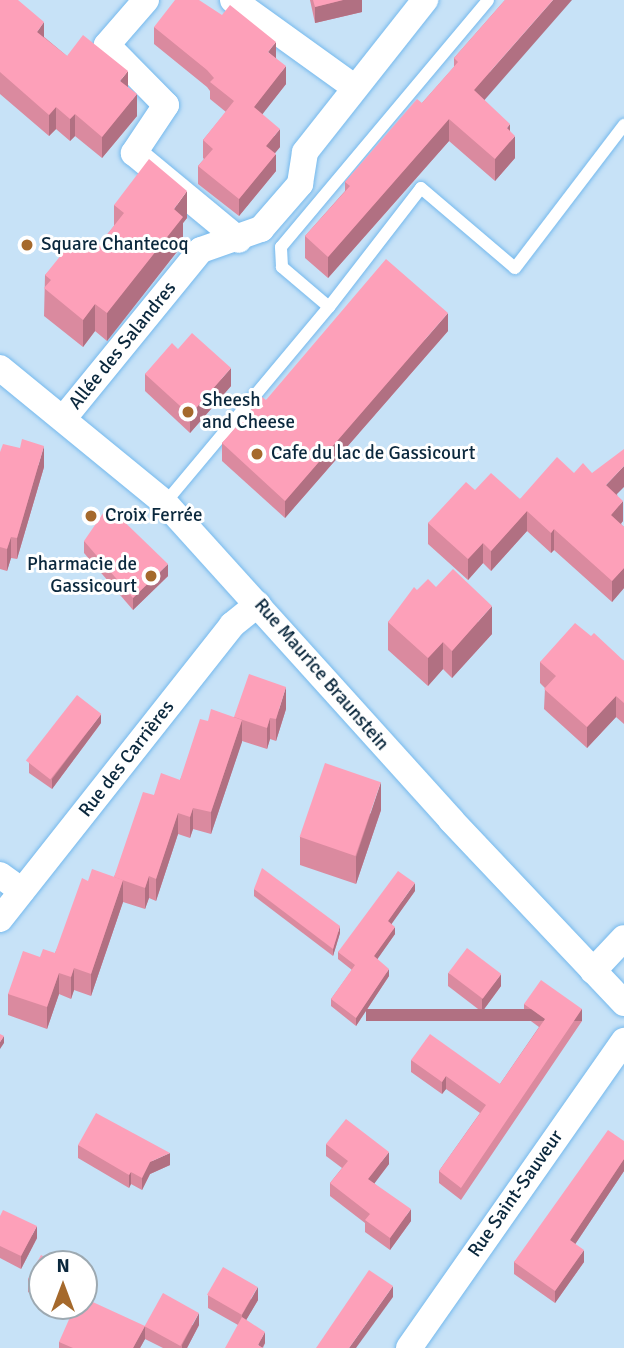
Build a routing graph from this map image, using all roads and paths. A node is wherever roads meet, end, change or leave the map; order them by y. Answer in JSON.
{"nodes":[{"id":1,"x":146,"y":0,"type":"edge"},
{"id":2,"x":233,"y":0,"type":"edge"},
{"id":3,"x":425,"y":0,"type":"edge"},
{"id":4,"x":488,"y":0,"type":"edge"},
{"id":5,"x":354,"y":87,"type":"junction"},
{"id":6,"x":624,"y":125,"type":"edge"},
{"id":7,"x":239,"y":240,"type":"junction"},
{"id":8,"x":329,"y":307,"type":"junction"},
{"id":9,"x":0,"y":368,"type":"edge"},
{"id":10,"x":63,"y":419,"type":"junction"},
{"id":11,"x":165,"y":503,"type":"junction"},
{"id":12,"x":258,"y":604,"type":"junction"},
{"id":13,"x":0,"y":875,"type":"edge"},
{"id":14,"x":22,"y":891,"type":"junction"},
{"id":15,"x":0,"y":919,"type":"edge"},
{"id":16,"x":624,"y":938,"type":"edge"},
{"id":17,"x":593,"y":971,"type":"junction"},
{"id":18,"x":624,"y":1003,"type":"edge"},
{"id":19,"x":624,"y":1041,"type":"edge"},
{"id":20,"x":409,"y":1348,"type":"edge"}],
"edges":[{"from":1,"to":7,"type":"street"},
{"from":2,"to":5,"type":"street"},
{"from":3,"to":5,"type":"street","name":"Allée des Salandres"},
{"from":4,"to":8,"type":"lane"},
{"from":5,"to":7,"type":"street","name":"Allée des Salandres"},
{"from":6,"to":8,"type":"lane"},
{"from":7,"to":10,"type":"street","name":"Allée des Salandres"},
{"from":8,"to":11,"type":"lane"},
{"from":9,"to":10,"type":"street","name":"Rue Maurice Braunstein"},
{"from":10,"to":11,"type":"street","name":"Rue Maurice Braunstein"},
{"from":11,"to":12,"type":"street","name":"Rue Maurice Braunstein"},
{"from":12,"to":14,"type":"street","name":"Rue des Carrières"},
{"from":12,"to":17,"type":"street","name":"Rue Maurice Braunstein"},
{"from":13,"to":14,"type":"street"},
{"from":14,"to":15,"type":"street","name":"Rue des Carrières"},
{"from":16,"to":17,"type":"street"},
{"from":17,"to":18,"type":"street","name":"Rue Maurice Braunstein"},
{"from":19,"to":20,"type":"street","name":"Rue Saint-Sauveur"}]}
